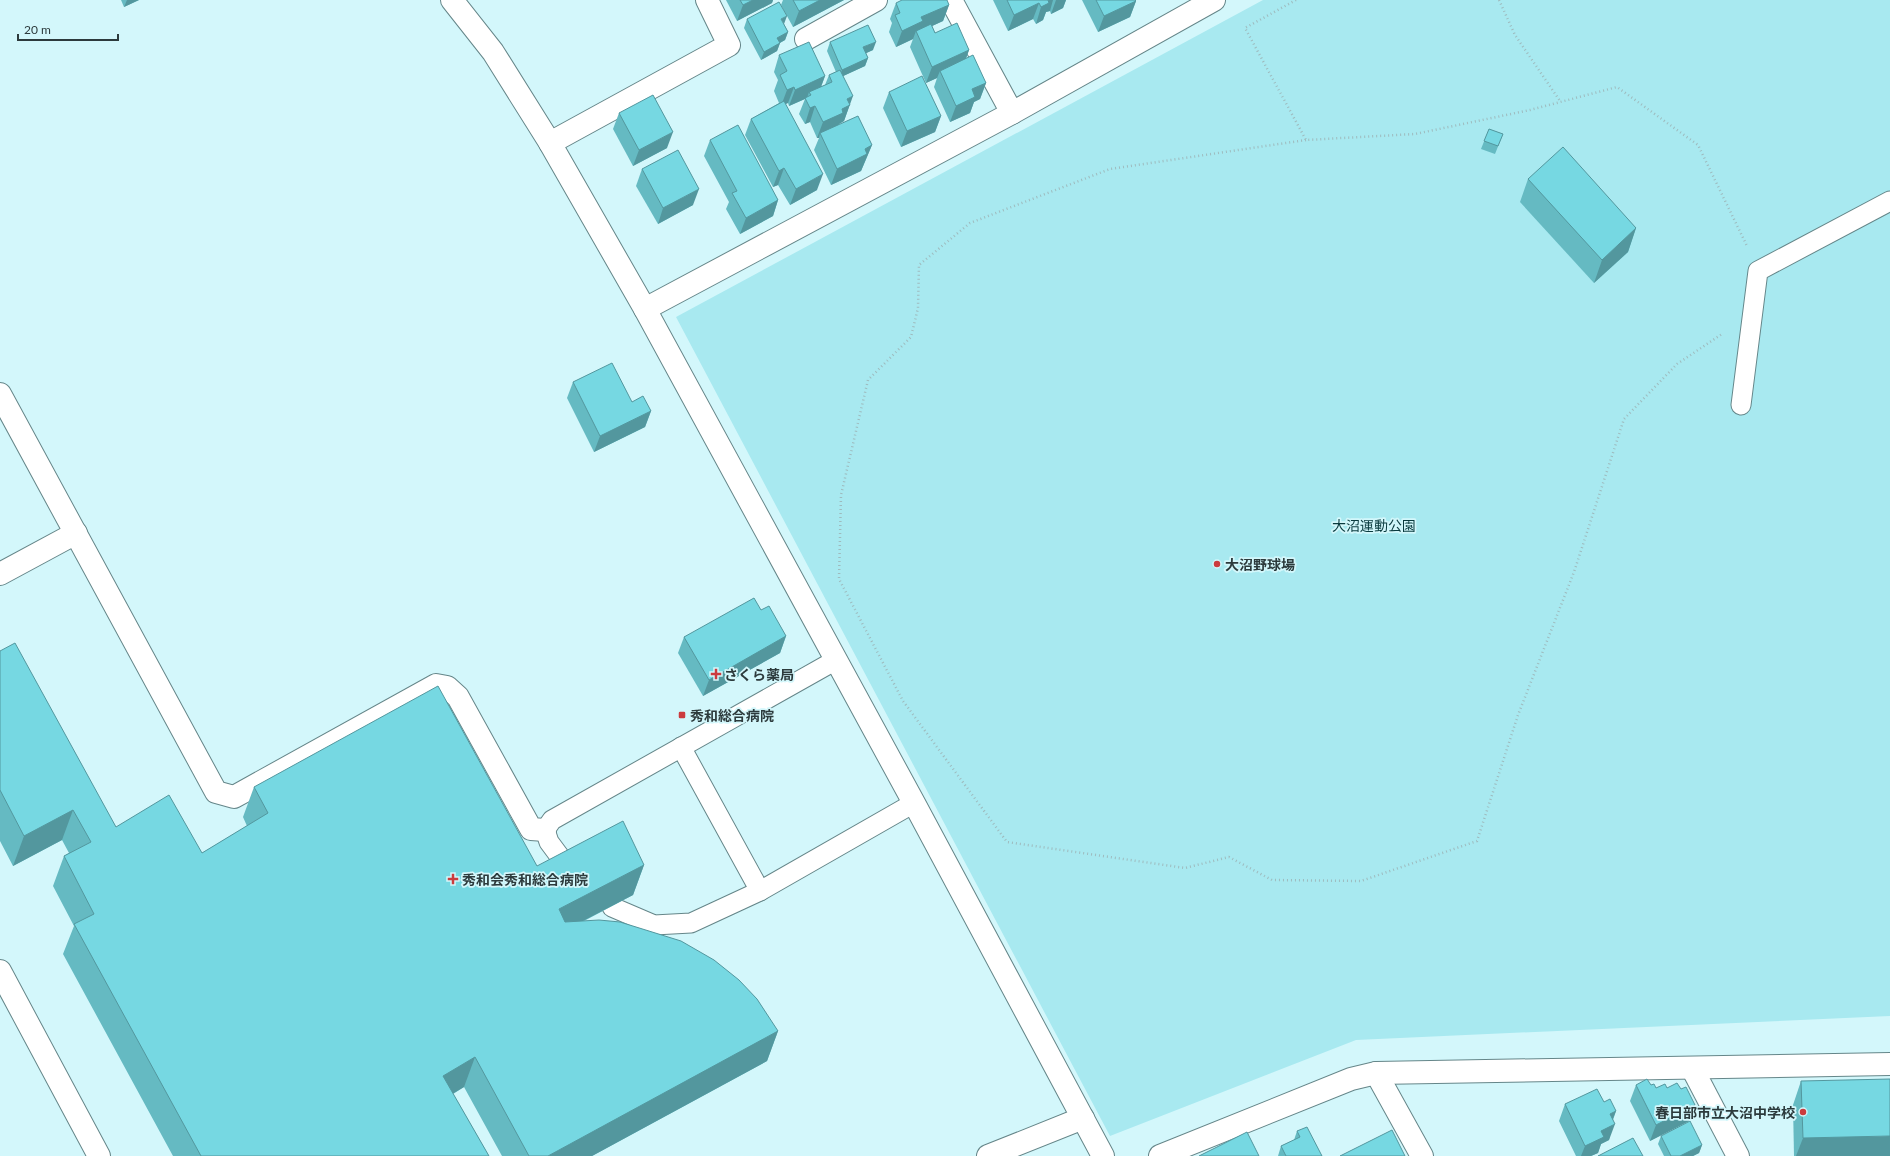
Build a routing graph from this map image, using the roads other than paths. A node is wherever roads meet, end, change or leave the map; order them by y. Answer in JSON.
{"nodes":[{"id":1,"x":452,"y":0,"type":"edge"},
{"id":2,"x":707,"y":0,"type":"edge"},
{"id":3,"x":876,"y":0,"type":"edge"},
{"id":4,"x":951,"y":0,"type":"edge"},
{"id":5,"x":1214,"y":0,"type":"edge"},
{"id":6,"x":806,"y":39,"type":"dead end"},
{"id":7,"x":1012,"y":113,"type":"junction"},
{"id":8,"x":550,"y":143,"type":"junction"},
{"id":9,"x":1890,"y":200,"type":"edge"},
{"id":10,"x":645,"y":309,"type":"junction"},
{"id":11,"x":0,"y":394,"type":"edge"},
{"id":12,"x":1742,"y":405,"type":"dead end"},
{"id":13,"x":76,"y":532,"type":"junction"},
{"id":14,"x":0,"y":574,"type":"edge"},
{"id":15,"x":836,"y":660,"type":"junction"},
{"id":16,"x":681,"y":747,"type":"junction"},
{"id":17,"x":914,"y":803,"type":"junction"},
{"id":18,"x":545,"y":830,"type":"junction"},
{"id":19,"x":572,"y":873,"type":"edge"},
{"id":20,"x":760,"y":891,"type":"junction"},
{"id":21,"x":612,"y":907,"type":"edge"},
{"id":22,"x":0,"y":971,"type":"edge"},
{"id":23,"x":1890,"y":1064,"type":"edge"},
{"id":24,"x":1692,"y":1068,"type":"junction"},
{"id":25,"x":1376,"y":1073,"type":"junction"},
{"id":26,"x":1083,"y":1118,"type":"junction"},
{"id":27,"x":99,"y":1156,"type":"edge"},
{"id":28,"x":988,"y":1156,"type":"edge"},
{"id":29,"x":1103,"y":1156,"type":"edge"},
{"id":30,"x":1160,"y":1156,"type":"edge"},
{"id":31,"x":1422,"y":1156,"type":"edge"},
{"id":32,"x":1738,"y":1156,"type":"edge"}],
"edges":[{"from":1,"to":8,"type":"street"},
{"from":2,"to":8,"type":"street"},
{"from":3,"to":6,"type":"street"},
{"from":4,"to":7,"type":"street"},
{"from":5,"to":7,"type":"street"},
{"from":7,"to":10,"type":"street"},
{"from":8,"to":10,"type":"street"},
{"from":9,"to":12,"type":"lane"},
{"from":10,"to":15,"type":"street"},
{"from":11,"to":13,"type":"street"},
{"from":13,"to":14,"type":"street"},
{"from":13,"to":18,"type":"street"},
{"from":15,"to":16,"type":"lane"},
{"from":15,"to":17,"type":"street"},
{"from":16,"to":18,"type":"lane"},
{"from":16,"to":20,"type":"lane"},
{"from":17,"to":20,"type":"lane"},
{"from":17,"to":26,"type":"street"},
{"from":18,"to":19,"type":"lane"},
{"from":20,"to":21,"type":"lane"},
{"from":22,"to":27,"type":"street"},
{"from":23,"to":24,"type":"street"},
{"from":24,"to":25,"type":"street"},
{"from":24,"to":32,"type":"street"},
{"from":25,"to":30,"type":"street"},
{"from":25,"to":31,"type":"street"},
{"from":26,"to":28,"type":"street"},
{"from":26,"to":29,"type":"street"}]}
